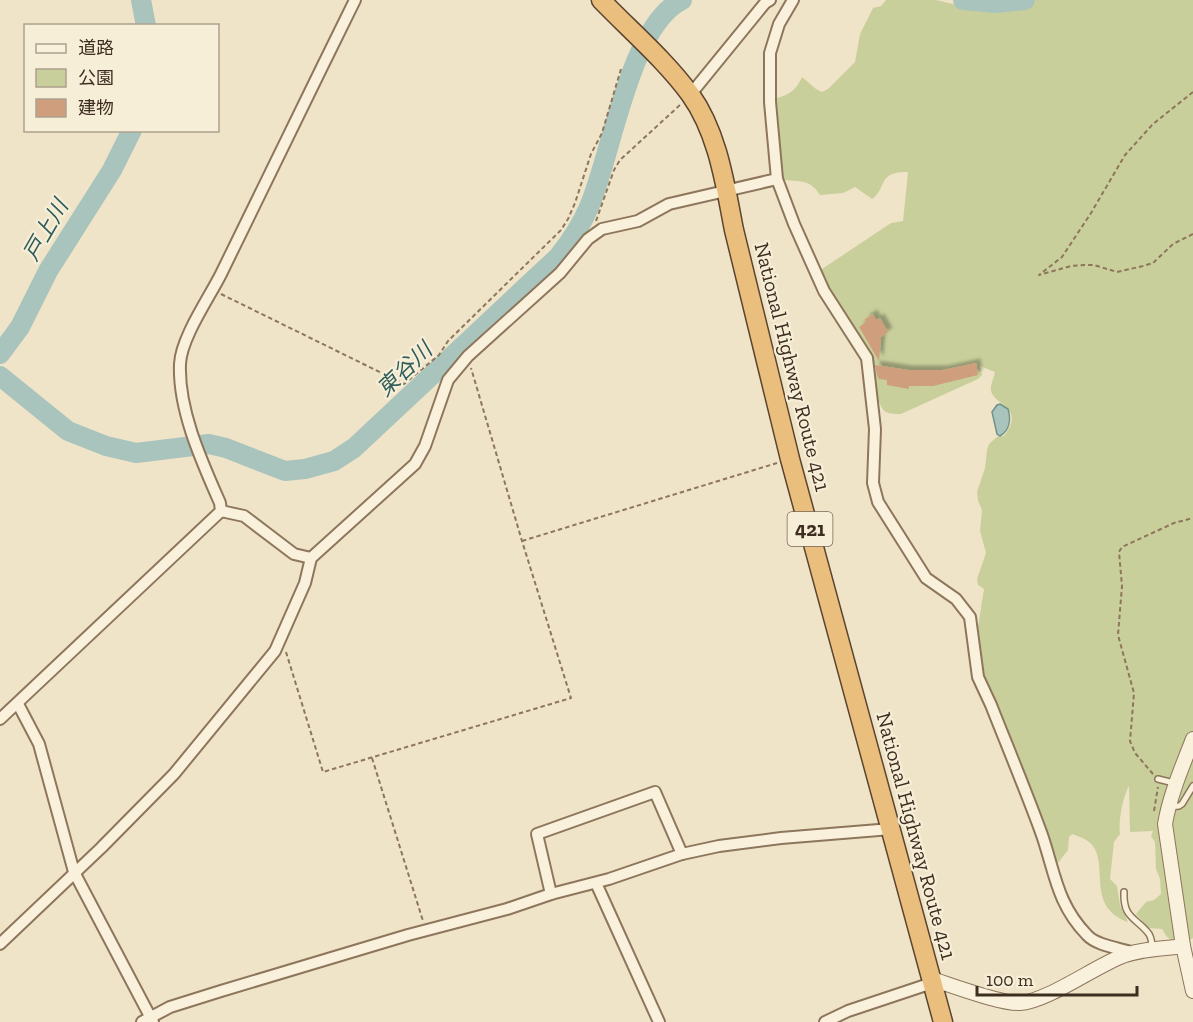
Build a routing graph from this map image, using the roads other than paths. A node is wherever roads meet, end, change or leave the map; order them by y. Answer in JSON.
{"nodes":[{"id":1,"x":355,"y":0,"type":"edge"},
{"id":2,"x":601,"y":0,"type":"edge"},
{"id":3,"x":770,"y":0,"type":"edge"},
{"id":4,"x":793,"y":0,"type":"edge"},
{"id":5,"x":690,"y":95,"type":"junction"},
{"id":6,"x":777,"y":179,"type":"junction"},
{"id":7,"x":727,"y":192,"type":"junction"},
{"id":8,"x":221,"y":511,"type":"junction"},
{"id":9,"x":311,"y":558,"type":"junction"},
{"id":10,"x":18,"y":704,"type":"junction"},
{"id":11,"x":0,"y":719,"type":"edge"},
{"id":12,"x":1193,"y":739,"type":"edge"},
{"id":13,"x":1158,"y":779,"type":"road end"},
{"id":14,"x":1175,"y":783,"type":"junction"},
{"id":15,"x":1193,"y":786,"type":"edge"},
{"id":16,"x":1168,"y":807,"type":"junction"},
{"id":17,"x":891,"y":829,"type":"junction"},
{"id":18,"x":682,"y":854,"type":"junction"},
{"id":19,"x":74,"y":872,"type":"junction"},
{"id":20,"x":596,"y":883,"type":"junction"},
{"id":21,"x":1124,"y":892,"type":"dead end"},
{"id":22,"x":551,"y":894,"type":"junction"},
{"id":23,"x":0,"y":944,"type":"edge"},
{"id":24,"x":1183,"y":946,"type":"junction"},
{"id":25,"x":1152,"y":950,"type":"junction"},
{"id":26,"x":1134,"y":953,"type":"junction"},
{"id":27,"x":932,"y":981,"type":"junction"},
{"id":28,"x":1193,"y":991,"type":"edge"},
{"id":29,"x":840,"y":1018,"type":"edge"},
{"id":30,"x":148,"y":1020,"type":"edge"},
{"id":31,"x":659,"y":1022,"type":"edge"},
{"id":32,"x":825,"y":1022,"type":"edge"},
{"id":33,"x":943,"y":1022,"type":"edge"}],
"edges":[{"from":1,"to":8,"type":"street"},
{"from":2,"to":5,"type":"highway","name":"National Highway Route 421","number":"421"},
{"from":3,"to":5,"type":"street"},
{"from":4,"to":6,"type":"street"},
{"from":5,"to":7,"type":"highway","name":"National Highway Route 421","number":"421"},
{"from":6,"to":7,"type":"street"},
{"from":6,"to":26,"type":"street"},
{"from":7,"to":9,"type":"street"},
{"from":7,"to":17,"type":"highway","name":"National Highway Route 421","number":"421"},
{"from":8,"to":9,"type":"street"},
{"from":8,"to":10,"type":"street"},
{"from":9,"to":19,"type":"street"},
{"from":10,"to":11,"type":"street"},
{"from":10,"to":19,"type":"street"},
{"from":12,"to":14,"type":"street"},
{"from":13,"to":14,"type":"lane"},
{"from":14,"to":16,"type":"street"},
{"from":15,"to":16,"type":"lane"},
{"from":16,"to":24,"type":"street"},
{"from":17,"to":18,"type":"street"},
{"from":17,"to":27,"type":"highway","name":"National Highway Route 421","number":"421"},
{"from":18,"to":20,"type":"street"},
{"from":18,"to":22,"type":"street"},
{"from":19,"to":23,"type":"street"},
{"from":19,"to":30,"type":"street"},
{"from":20,"to":22,"type":"street"},
{"from":20,"to":31,"type":"street"},
{"from":21,"to":25,"type":"lane"},
{"from":22,"to":30,"type":"street"},
{"from":24,"to":25,"type":"street"},
{"from":24,"to":28,"type":"street"},
{"from":25,"to":26,"type":"street"},
{"from":26,"to":27,"type":"street"},
{"from":27,"to":29,"type":"street"},
{"from":27,"to":33,"type":"highway","name":"National Highway Route 421","number":"421"},
{"from":29,"to":32,"type":"street"}]}
